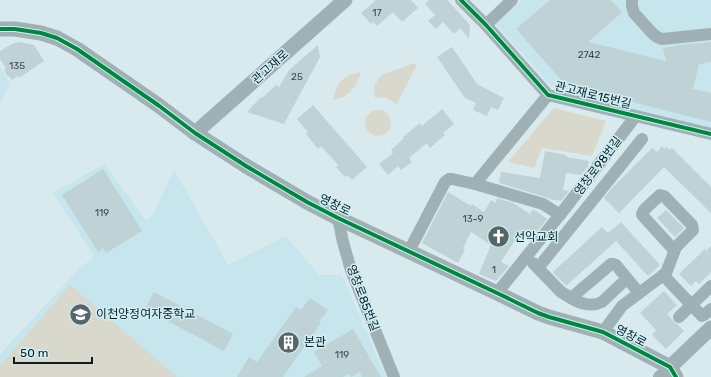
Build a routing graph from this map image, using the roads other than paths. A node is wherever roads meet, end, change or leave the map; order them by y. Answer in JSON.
{"nodes":[{"id":1,"x":345,"y":0,"type":"edge"},
{"id":2,"x":461,"y":0,"type":"edge"},
{"id":3,"x":512,"y":0,"type":"edge"},
{"id":4,"x":632,"y":0,"type":"edge"},
{"id":5,"x":486,"y":25,"type":"junction"},
{"id":6,"x":0,"y":29,"type":"edge"},
{"id":7,"x":711,"y":34,"type":"edge"},
{"id":8,"x":548,"y":95,"type":"junction"},
{"id":9,"x":635,"y":116,"type":"junction"},
{"id":10,"x":195,"y":133,"type":"junction"},
{"id":11,"x":711,"y":134,"type":"edge"},
{"id":12,"x":642,"y":139,"type":"dead end"},
{"id":13,"x":475,"y":184,"type":"junction"},
{"id":14,"x":560,"y":215,"type":"junction"},
{"id":15,"x":338,"y":218,"type":"junction"},
{"id":16,"x":674,"y":250,"type":"junction"},
{"id":17,"x":409,"y":251,"type":"junction"},
{"id":18,"x":527,"y":256,"type":"junction"},
{"id":19,"x":538,"y":268,"type":"junction"},
{"id":20,"x":663,"y":275,"type":"junction"},
{"id":21,"x":621,"y":284,"type":"dead end"},
{"id":22,"x":711,"y":286,"type":"edge"},
{"id":23,"x":497,"y":293,"type":"junction"},
{"id":24,"x":639,"y":293,"type":"junction"},
{"id":25,"x":571,"y":298,"type":"junction"},
{"id":26,"x":692,"y":305,"type":"junction"},
{"id":27,"x":711,"y":309,"type":"edge"},
{"id":28,"x":679,"y":317,"type":"dead end"},
{"id":29,"x":711,"y":328,"type":"edge"},
{"id":30,"x":603,"y":332,"type":"junction"},
{"id":31,"x":668,"y":374,"type":"edge"},
{"id":32,"x":394,"y":377,"type":"edge"}],
"edges":[{"from":1,"to":10,"type":"street","name":"관고재로"},
{"from":2,"to":5,"type":"street","name":"관고재로15번길"},
{"from":3,"to":5,"type":"street"},
{"from":4,"to":7,"type":"street"},
{"from":5,"to":8,"type":"street","name":"관고재로15번길"},
{"from":6,"to":10,"type":"street","name":"영창로"},
{"from":8,"to":9,"type":"street","name":"관고재로15번길"},
{"from":8,"to":13,"type":"street"},
{"from":9,"to":11,"type":"street","name":"관고재로15번길"},
{"from":9,"to":14,"type":"street","name":"영창로98번길"},
{"from":10,"to":15,"type":"street","name":"영창로"},
{"from":12,"to":19,"type":"street"},
{"from":13,"to":14,"type":"street"},
{"from":13,"to":17,"type":"street"},
{"from":14,"to":18,"type":"street","name":"영창로98번길"},
{"from":15,"to":17,"type":"street","name":"영창로"},
{"from":15,"to":32,"type":"street","name":"영창로85번길"},
{"from":16,"to":16,"type":"street"},
{"from":16,"to":20,"type":"street"},
{"from":17,"to":23,"type":"street","name":"영창로"},
{"from":18,"to":19,"type":"street"},
{"from":18,"to":23,"type":"street","name":"영창로98번길"},
{"from":19,"to":25,"type":"street"},
{"from":20,"to":24,"type":"street"},
{"from":20,"to":26,"type":"street"},
{"from":21,"to":25,"type":"street"},
{"from":22,"to":26,"type":"street"},
{"from":23,"to":30,"type":"street","name":"영창로"},
{"from":24,"to":25,"type":"street"},
{"from":24,"to":30,"type":"street"},
{"from":26,"to":27,"type":"street"},
{"from":26,"to":28,"type":"street"},
{"from":29,"to":31,"type":"street"},
{"from":30,"to":31,"type":"street","name":"영창로"}]}
